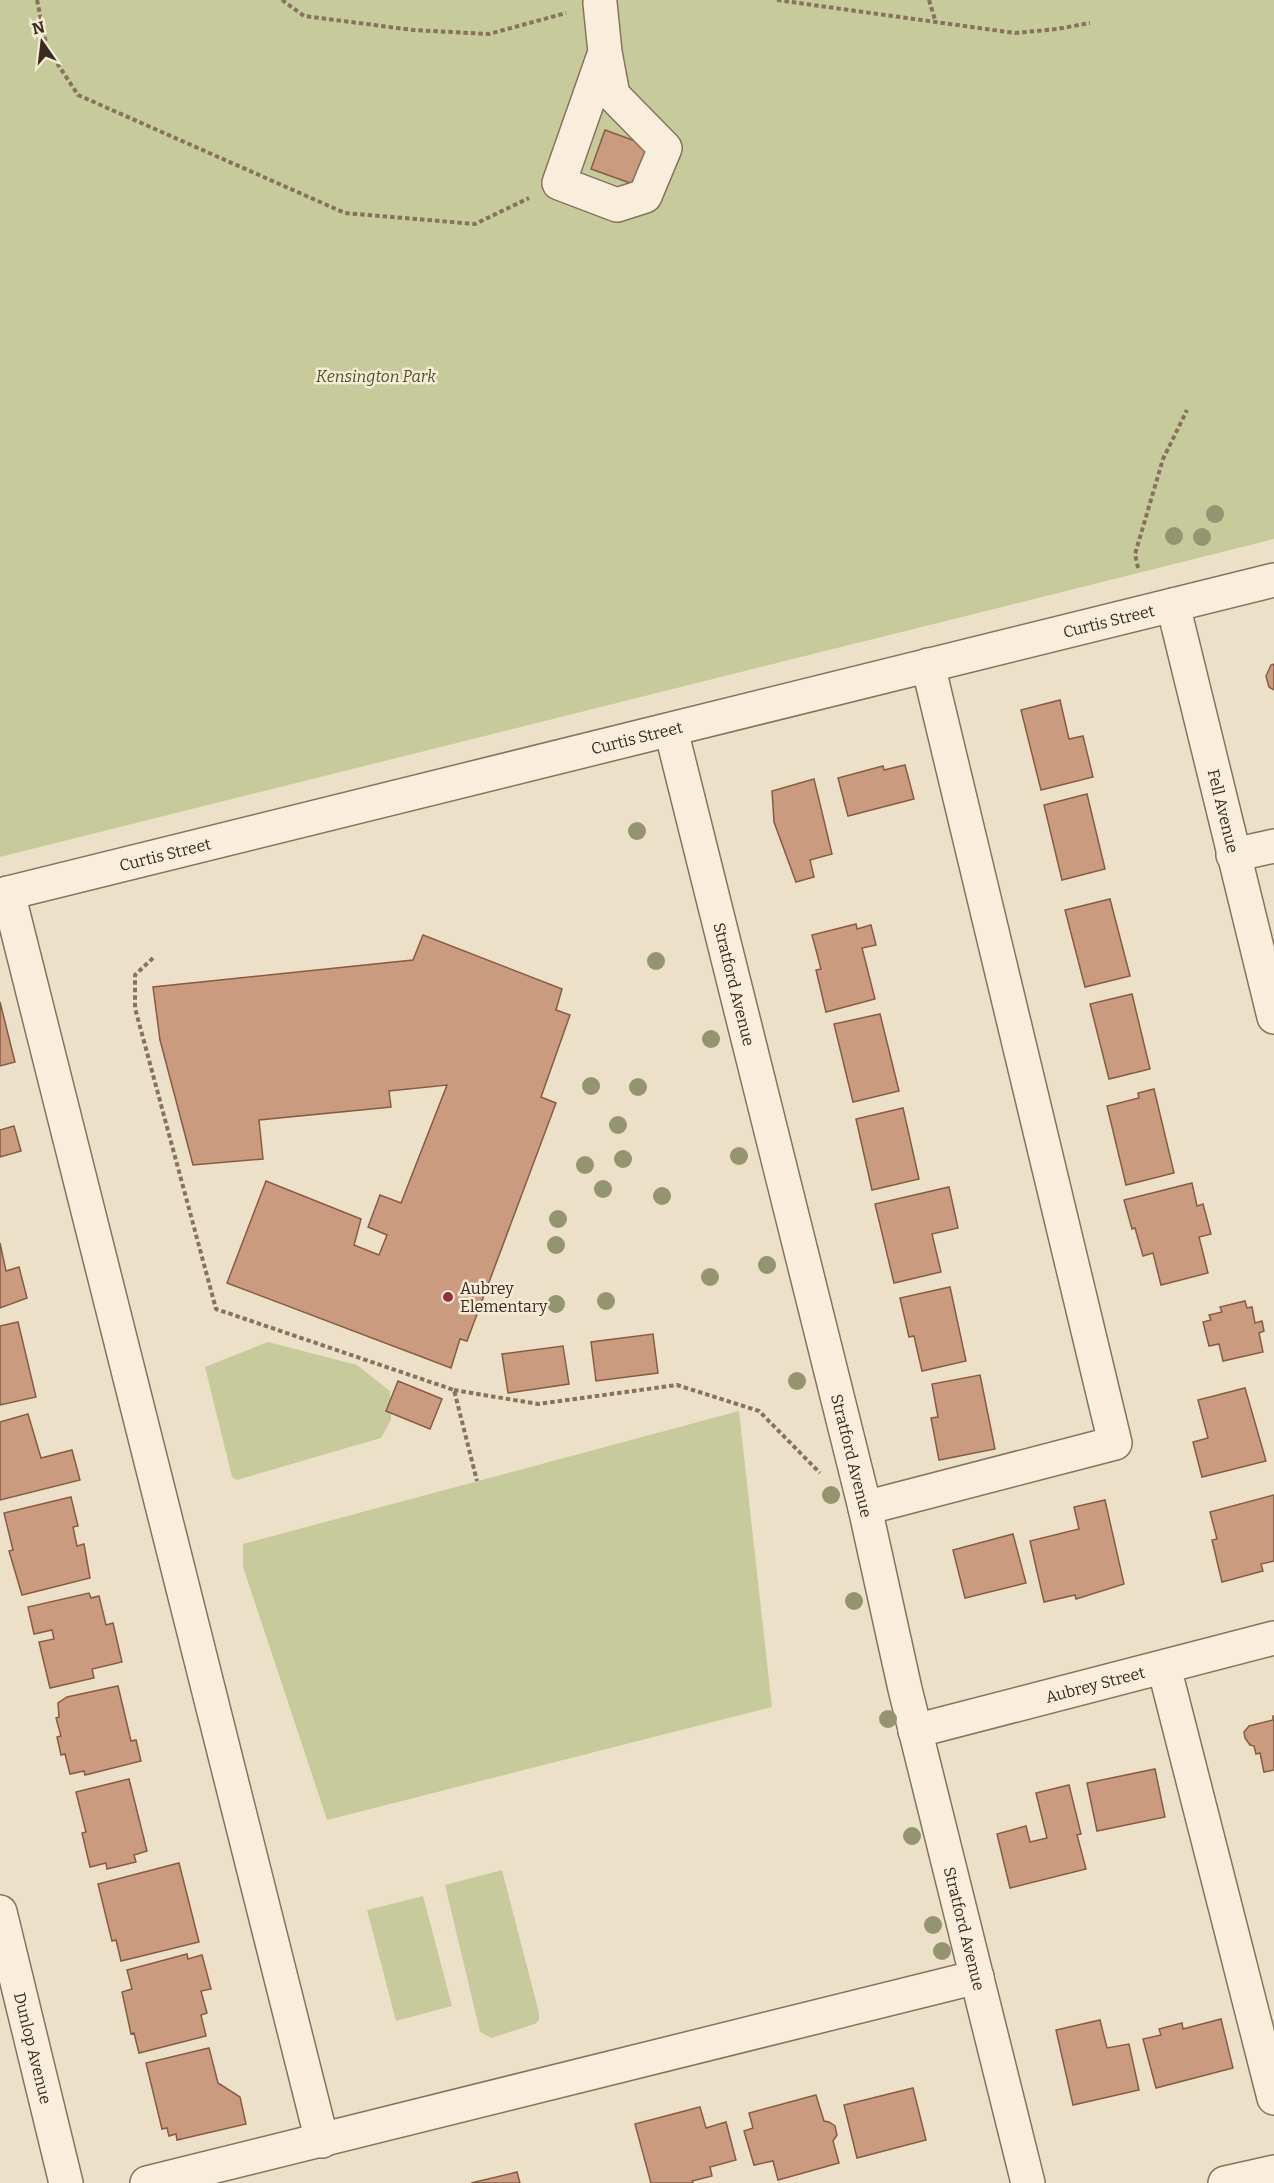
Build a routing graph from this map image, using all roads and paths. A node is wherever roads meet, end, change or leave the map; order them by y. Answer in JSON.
{"nodes":[{"id":1,"x":37,"y":0,"type":"edge"},
{"id":2,"x":282,"y":0,"type":"edge"},
{"id":3,"x":777,"y":0,"type":"edge"},
{"id":4,"x":929,"y":0,"type":"edge"},
{"id":5,"x":600,"y":3,"type":"joint"},
{"id":6,"x":936,"y":23,"type":"junction"},
{"id":7,"x":1090,"y":23,"type":"dead end"},
{"id":8,"x":605,"y":52,"type":"dead end"},
{"id":9,"x":522,"y":201,"type":"dead end"},
{"id":10,"x":1187,"y":410,"type":"dead end"},
{"id":11,"x":1138,"y":568,"type":"dead end"},
{"id":12,"x":1274,"y":580,"type":"edge"},
{"id":13,"x":1173,"y":605,"type":"junction"},
{"id":14,"x":928,"y":665,"type":"junction"},
{"id":15,"x":671,"y":730,"type":"junction"},
{"id":16,"x":1274,"y":846,"type":"edge"},
{"id":17,"x":1233,"y":855,"type":"junction"},
{"id":18,"x":4,"y":894,"type":"edge"},
{"id":19,"x":153,"y":958,"type":"dead end"},
{"id":20,"x":1274,"y":1017,"type":"edge"},
{"id":21,"x":454,"y":1390,"type":"junction"},
{"id":22,"x":821,"y":1474,"type":"dead end"},
{"id":23,"x":477,"y":1481,"type":"dead end"},
{"id":24,"x":865,"y":1508,"type":"junction"},
{"id":25,"x":1274,"y":1638,"type":"edge"},
{"id":26,"x":1164,"y":1666,"type":"junction"},
{"id":27,"x":915,"y":1731,"type":"junction"},
{"id":28,"x":0,"y":1912,"type":"edge"},
{"id":29,"x":977,"y":1977,"type":"junction"},
{"id":30,"x":1274,"y":2098,"type":"edge"},
{"id":31,"x":322,"y":2141,"type":"junction"},
{"id":32,"x":1274,"y":2172,"type":"edge"},
{"id":33,"x":66,"y":2183,"type":"edge"},
{"id":34,"x":147,"y":2183,"type":"edge"},
{"id":35,"x":1028,"y":2183,"type":"edge"},
{"id":36,"x":1225,"y":2183,"type":"edge"}],
"edges":[{"from":1,"to":9,"type":"path"},
{"from":2,"to":5,"type":"path"},
{"from":3,"to":6,"type":"path"},
{"from":4,"to":6,"type":"path"},
{"from":5,"to":8,"type":"street"},
{"from":6,"to":7,"type":"path"},
{"from":10,"to":11,"type":"path"},
{"from":12,"to":13,"type":"street","name":"Curtis Street"},
{"from":13,"to":14,"type":"street","name":"Curtis Street"},
{"from":13,"to":17,"type":"street","name":"Fell Avenue"},
{"from":14,"to":15,"type":"street","name":"Curtis Street"},
{"from":14,"to":24,"type":"street"},
{"from":15,"to":18,"type":"street","name":"Curtis Street"},
{"from":15,"to":24,"type":"street","name":"Stratford Avenue"},
{"from":16,"to":17,"type":"street"},
{"from":17,"to":20,"type":"street","name":"Fell Avenue"},
{"from":18,"to":31,"type":"street"},
{"from":19,"to":21,"type":"path"},
{"from":21,"to":22,"type":"path"},
{"from":21,"to":23,"type":"path"},
{"from":24,"to":27,"type":"street","name":"Stratford Avenue"},
{"from":25,"to":26,"type":"street","name":"Aubrey Street"},
{"from":26,"to":27,"type":"street","name":"Aubrey Street"},
{"from":26,"to":30,"type":"street"},
{"from":27,"to":29,"type":"street","name":"Stratford Avenue"},
{"from":28,"to":33,"type":"street","name":"Dunlop Avenue"},
{"from":29,"to":31,"type":"street"},
{"from":29,"to":35,"type":"street","name":"Stratford Avenue"},
{"from":31,"to":34,"type":"street"},
{"from":32,"to":36,"type":"street"}]}
